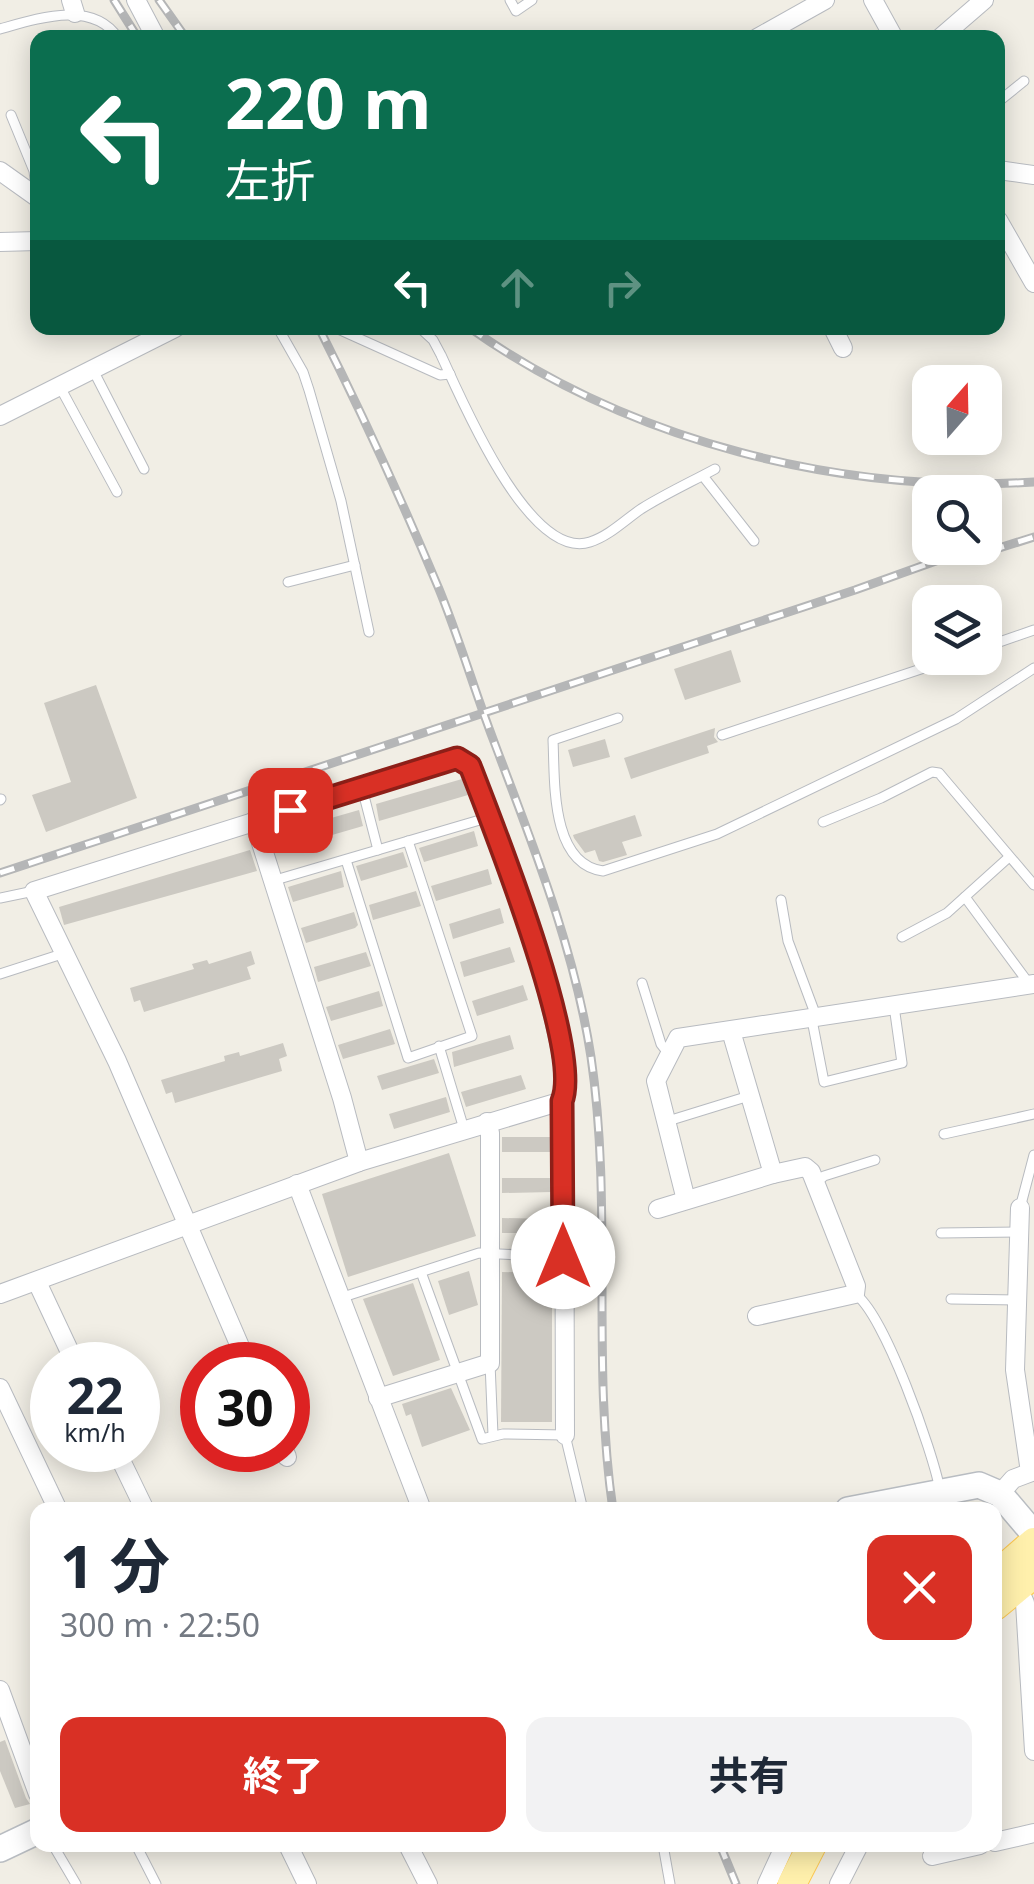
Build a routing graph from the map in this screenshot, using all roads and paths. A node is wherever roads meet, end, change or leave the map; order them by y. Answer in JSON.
{"nodes":[{"id":1,"x":136,"y":0,"type":"edge"},
{"id":2,"x":510,"y":0,"type":"edge"},
{"id":3,"x":532,"y":0,"type":"edge"},
{"id":4,"x":826,"y":0,"type":"edge"},
{"id":5,"x":873,"y":0,"type":"edge"},
{"id":6,"x":984,"y":0,"type":"edge"},
{"id":7,"x":73,"y":6,"type":"edge"},
{"id":8,"x":0,"y":28,"type":"edge"},
{"id":9,"x":113,"y":30,"type":"edge"},
{"id":10,"x":152,"y":30,"type":"edge"},
{"id":11,"x":772,"y":30,"type":"edge"},
{"id":12,"x":890,"y":30,"type":"edge"},
{"id":13,"x":949,"y":30,"type":"edge"},
{"id":14,"x":1024,"y":81,"type":"dead end"},
{"id":15,"x":1005,"y":96,"type":"edge"},
{"id":16,"x":12,"y":116,"type":"dead end"},
{"id":17,"x":30,"y":161,"type":"edge"},
{"id":18,"x":0,"y":170,"type":"edge"},
{"id":19,"x":1005,"y":171,"type":"edge"},
{"id":20,"x":1034,"y":175,"type":"edge"},
{"id":21,"x":30,"y":193,"type":"edge"},
{"id":22,"x":1005,"y":232,"type":"edge"},
{"id":23,"x":30,"y":241,"type":"edge"},
{"id":24,"x":0,"y":242,"type":"edge"},
{"id":25,"x":1034,"y":282,"type":"edge"},
{"id":26,"x":161,"y":335,"type":"edge"},
{"id":27,"x":282,"y":335,"type":"edge"},
{"id":28,"x":351,"y":335,"type":"edge"},
{"id":29,"x":428,"y":335,"type":"edge"},
{"id":30,"x":836,"y":335,"type":"edge"},
{"id":31,"x":843,"y":348,"type":"dead end"},
{"id":32,"x":93,"y":370,"type":"junction"},
{"id":33,"x":450,"y":374,"type":"junction"},
{"id":34,"x":60,"y":387,"type":"junction"},
{"id":35,"x":0,"y":416,"type":"edge"},
{"id":36,"x":144,"y":469,"type":"dead end"},
{"id":37,"x":716,"y":469,"type":"dead end"},
{"id":38,"x":703,"y":476,"type":"junction"},
{"id":39,"x":116,"y":492,"type":"dead end"},
{"id":40,"x":754,"y":541,"type":"dead end"},
{"id":41,"x":355,"y":565,"type":"junction"},
{"id":42,"x":288,"y":582,"type":"dead end"},
{"id":43,"x":1034,"y":630,"type":"edge"},
{"id":44,"x":368,"y":632,"type":"dead end"},
{"id":45,"x":1002,"y":641,"type":"edge"},
{"id":46,"x":1034,"y":668,"type":"edge"},
{"id":47,"x":912,"y":672,"type":"edge"},
{"id":48,"x":618,"y":718,"type":"dead end"},
{"id":49,"x":722,"y":735,"type":"dead end"},
{"id":50,"x":362,"y":788,"type":"junction"},
{"id":51,"x":490,"y":817,"type":"junction"},
{"id":52,"x":254,"y":821,"type":"junction"},
{"id":53,"x":823,"y":822,"type":"dead end"},
{"id":54,"x":408,"y":841,"type":"junction"},
{"id":55,"x":378,"y":850,"type":"junction"},
{"id":56,"x":1008,"y":858,"type":"junction"},
{"id":57,"x":346,"y":860,"type":"junction"},
{"id":58,"x":272,"y":882,"type":"junction"},
{"id":59,"x":1034,"y":885,"type":"edge"},
{"id":60,"x":34,"y":891,"type":"junction"},
{"id":61,"x":965,"y":897,"type":"junction"},
{"id":62,"x":0,"y":898,"type":"edge"},
{"id":63,"x":781,"y":900,"type":"dead end"},
{"id":64,"x":902,"y":937,"type":"dead end"},
{"id":65,"x":65,"y":953,"type":"junction"},
{"id":66,"x":0,"y":974,"type":"edge"},
{"id":67,"x":642,"y":983,"type":"dead end"},
{"id":68,"x":1032,"y":985,"type":"edge"},
{"id":69,"x":894,"y":1006,"type":"junction"},
{"id":70,"x":814,"y":1019,"type":"junction"},
{"id":71,"x":731,"y":1031,"type":"junction"},
{"id":72,"x":440,"y":1046,"type":"junction"},
{"id":73,"x":668,"y":1053,"type":"junction"},
{"id":74,"x":749,"y":1096,"type":"junction"},
{"id":75,"x":562,"y":1101,"type":"junction"},
{"id":76,"x":1034,"y":1114,"type":"edge"},
{"id":77,"x":668,"y":1121,"type":"junction"},
{"id":78,"x":487,"y":1122,"type":"junction"},
{"id":79,"x":464,"y":1129,"type":"junction"},
{"id":80,"x":944,"y":1134,"type":"dead end"},
{"id":81,"x":1034,"y":1154,"type":"edge"},
{"id":82,"x":875,"y":1160,"type":"dead end"},
{"id":83,"x":359,"y":1162,"type":"junction"},
{"id":84,"x":772,"y":1174,"type":"junction"},
{"id":85,"x":818,"y":1182,"type":"junction"},
{"id":86,"x":297,"y":1184,"type":"junction"},
{"id":87,"x":686,"y":1200,"type":"junction"},
{"id":88,"x":1020,"y":1208,"type":"joint"},
{"id":89,"x":658,"y":1210,"type":"dead end"},
{"id":90,"x":190,"y":1224,"type":"junction"},
{"id":91,"x":1018,"y":1232,"type":"junction"},
{"id":92,"x":941,"y":1233,"type":"dead end"},
{"id":93,"x":490,"y":1255,"type":"junction"},
{"id":94,"x":563,"y":1257,"type":"junction"},
{"id":95,"x":420,"y":1272,"type":"junction"},
{"id":96,"x":37,"y":1282,"type":"junction"},
{"id":97,"x":0,"y":1294,"type":"edge"},
{"id":98,"x":855,"y":1294,"type":"junction"},
{"id":99,"x":340,"y":1298,"type":"junction"},
{"id":100,"x":952,"y":1299,"type":"dead end"},
{"id":101,"x":1018,"y":1300,"type":"junction"},
{"id":102,"x":756,"y":1316,"type":"dead end"},
{"id":103,"x":65,"y":1342,"type":"edge"},
{"id":104,"x":239,"y":1342,"type":"edge"},
{"id":105,"x":490,"y":1363,"type":"junction"},
{"id":106,"x":458,"y":1373,"type":"junction"},
{"id":107,"x":0,"y":1388,"type":"edge"},
{"id":108,"x":378,"y":1398,"type":"junction"},
{"id":109,"x":493,"y":1435,"type":"junction"},
{"id":110,"x":565,"y":1436,"type":"junction"},
{"id":111,"x":1032,"y":1471,"type":"edge"},
{"id":112,"x":126,"y":1472,"type":"edge"},
{"id":113,"x":1000,"y":1494,"type":"junction"},
{"id":114,"x":928,"y":1498,"type":"edge"},
{"id":115,"x":54,"y":1502,"type":"edge"},
{"id":116,"x":140,"y":1502,"type":"edge"},
{"id":117,"x":419,"y":1502,"type":"edge"},
{"id":118,"x":581,"y":1502,"type":"edge"},
{"id":119,"x":901,"y":1502,"type":"edge"},
{"id":120,"x":1034,"y":1534,"type":"edge"},
{"id":121,"x":1034,"y":1542,"type":"edge"},
{"id":122,"x":1016,"y":1579,"type":"edge"},
{"id":123,"x":1030,"y":1629,"type":"edge"},
{"id":124,"x":0,"y":1690,"type":"edge"},
{"id":125,"x":1034,"y":1750,"type":"edge"},
{"id":126,"x":30,"y":1772,"type":"edge"},
{"id":127,"x":1034,"y":1833,"type":"edge"},
{"id":128,"x":30,"y":1834,"type":"edge"},
{"id":129,"x":1002,"y":1840,"type":"edge"},
{"id":130,"x":0,"y":1849,"type":"edge"},
{"id":131,"x":57,"y":1852,"type":"edge"},
{"id":132,"x":140,"y":1852,"type":"edge"},
{"id":133,"x":291,"y":1852,"type":"edge"},
{"id":134,"x":412,"y":1852,"type":"edge"},
{"id":135,"x":664,"y":1852,"type":"edge"},
{"id":136,"x":783,"y":1852,"type":"edge"},
{"id":137,"x":808,"y":1852,"type":"edge"},
{"id":138,"x":829,"y":1852,"type":"edge"},
{"id":139,"x":855,"y":1852,"type":"edge"},
{"id":140,"x":949,"y":1852,"type":"edge"},
{"id":141,"x":932,"y":1856,"type":"dead end"},
{"id":142,"x":76,"y":1884,"type":"edge"},
{"id":143,"x":156,"y":1884,"type":"edge"},
{"id":144,"x":307,"y":1884,"type":"edge"},
{"id":145,"x":428,"y":1884,"type":"edge"},
{"id":146,"x":670,"y":1884,"type":"edge"},
{"id":147,"x":767,"y":1884,"type":"edge"},
{"id":148,"x":792,"y":1884,"type":"edge"},
{"id":149,"x":814,"y":1884,"type":"edge"},
{"id":150,"x":838,"y":1884,"type":"edge"}],
"edges":[{"from":1,"to":10,"type":"street"},
{"from":2,"to":3,"type":"lane"},
{"from":4,"to":11,"type":"street"},
{"from":5,"to":12,"type":"street"},
{"from":6,"to":13,"type":"street"},
{"from":7,"to":8,"type":"lane"},
{"from":7,"to":9,"type":"lane"},
{"from":14,"to":15,"type":"lane"},
{"from":16,"to":17,"type":"lane"},
{"from":18,"to":21,"type":"street"},
{"from":19,"to":20,"type":"street"},
{"from":22,"to":25,"type":"street"},
{"from":23,"to":24,"type":"street"},
{"from":26,"to":32,"type":"street"},
{"from":27,"to":41,"type":"lane"},
{"from":28,"to":33,"type":"lane"},
{"from":29,"to":33,"type":"lane"},
{"from":30,"to":31,"type":"street"},
{"from":32,"to":34,"type":"street"},
{"from":32,"to":36,"type":"lane"},
{"from":33,"to":38,"type":"lane"},
{"from":34,"to":35,"type":"street"},
{"from":34,"to":39,"type":"lane"},
{"from":37,"to":38,"type":"lane"},
{"from":38,"to":40,"type":"lane"},
{"from":41,"to":42,"type":"lane"},
{"from":41,"to":44,"type":"lane"},
{"from":43,"to":45,"type":"lane"},
{"from":46,"to":48,"type":"lane"},
{"from":47,"to":49,"type":"lane"},
{"from":50,"to":51,"type":"street"},
{"from":50,"to":52,"type":"street"},
{"from":50,"to":55,"type":"lane"},
{"from":51,"to":54,"type":"lane"},
{"from":51,"to":75,"type":"street"},
{"from":52,"to":58,"type":"street"},
{"from":52,"to":60,"type":"street"},
{"from":53,"to":56,"type":"lane"},
{"from":54,"to":55,"type":"lane"},
{"from":54,"to":72,"type":"lane"},
{"from":55,"to":57,"type":"lane"},
{"from":56,"to":59,"type":"lane"},
{"from":56,"to":61,"type":"lane"},
{"from":57,"to":58,"type":"lane"},
{"from":57,"to":72,"type":"lane"},
{"from":58,"to":83,"type":"street"},
{"from":60,"to":62,"type":"lane"},
{"from":60,"to":65,"type":"street"},
{"from":61,"to":64,"type":"lane"},
{"from":61,"to":68,"type":"lane"},
{"from":63,"to":70,"type":"lane"},
{"from":65,"to":66,"type":"lane"},
{"from":65,"to":90,"type":"street"},
{"from":67,"to":73,"type":"lane"},
{"from":68,"to":69,"type":"street"},
{"from":69,"to":70,"type":"street"},
{"from":69,"to":70,"type":"lane"},
{"from":70,"to":71,"type":"street"},
{"from":71,"to":73,"type":"street"},
{"from":71,"to":74,"type":"street"},
{"from":72,"to":79,"type":"lane"},
{"from":73,"to":77,"type":"street"},
{"from":74,"to":77,"type":"lane"},
{"from":74,"to":84,"type":"street"},
{"from":75,"to":78,"type":"street"},
{"from":75,"to":94,"type":"street"},
{"from":76,"to":80,"type":"lane"},
{"from":77,"to":87,"type":"street"},
{"from":78,"to":79,"type":"street"},
{"from":78,"to":93,"type":"street"},
{"from":79,"to":83,"type":"street"},
{"from":81,"to":88,"type":"lane"},
{"from":82,"to":85,"type":"lane"},
{"from":83,"to":86,"type":"street"},
{"from":84,"to":85,"type":"street"},
{"from":84,"to":87,"type":"street"},
{"from":85,"to":98,"type":"street"},
{"from":86,"to":90,"type":"street"},
{"from":86,"to":99,"type":"street"},
{"from":87,"to":89,"type":"street"},
{"from":88,"to":91,"type":"street"},
{"from":90,"to":96,"type":"street"},
{"from":90,"to":104,"type":"street"},
{"from":91,"to":92,"type":"lane"},
{"from":91,"to":101,"type":"street"},
{"from":93,"to":94,"type":"lane"},
{"from":93,"to":95,"type":"lane"},
{"from":93,"to":105,"type":"street"},
{"from":94,"to":110,"type":"street"},
{"from":95,"to":99,"type":"lane"},
{"from":95,"to":106,"type":"lane"},
{"from":96,"to":97,"type":"street"},
{"from":96,"to":103,"type":"street"},
{"from":98,"to":102,"type":"street"},
{"from":98,"to":114,"type":"lane"},
{"from":99,"to":108,"type":"street"},
{"from":100,"to":101,"type":"lane"},
{"from":101,"to":111,"type":"street"},
{"from":105,"to":106,"type":"street"},
{"from":105,"to":109,"type":"lane"},
{"from":106,"to":108,"type":"street"},
{"from":106,"to":109,"type":"lane"},
{"from":107,"to":115,"type":"street"},
{"from":108,"to":117,"type":"street"},
{"from":109,"to":110,"type":"lane"},
{"from":110,"to":118,"type":"lane"},
{"from":111,"to":113,"type":"street"},
{"from":112,"to":116,"type":"street"},
{"from":113,"to":114,"type":"street"},
{"from":113,"to":120,"type":"street"},
{"from":114,"to":119,"type":"street"},
{"from":121,"to":122,"type":"main road"},
{"from":122,"to":123,"type":"street"},
{"from":123,"to":125,"type":"street"},
{"from":124,"to":126,"type":"street"},
{"from":127,"to":129,"type":"street"},
{"from":128,"to":130,"type":"street"},
{"from":131,"to":142,"type":"lane"},
{"from":132,"to":143,"type":"lane"},
{"from":133,"to":144,"type":"street"},
{"from":134,"to":145,"type":"street"},
{"from":135,"to":146,"type":"lane"},
{"from":136,"to":147,"type":"street"},
{"from":137,"to":148,"type":"main road"},
{"from":138,"to":149,"type":"main road"},
{"from":139,"to":150,"type":"street"},
{"from":140,"to":141,"type":"street"}]}
